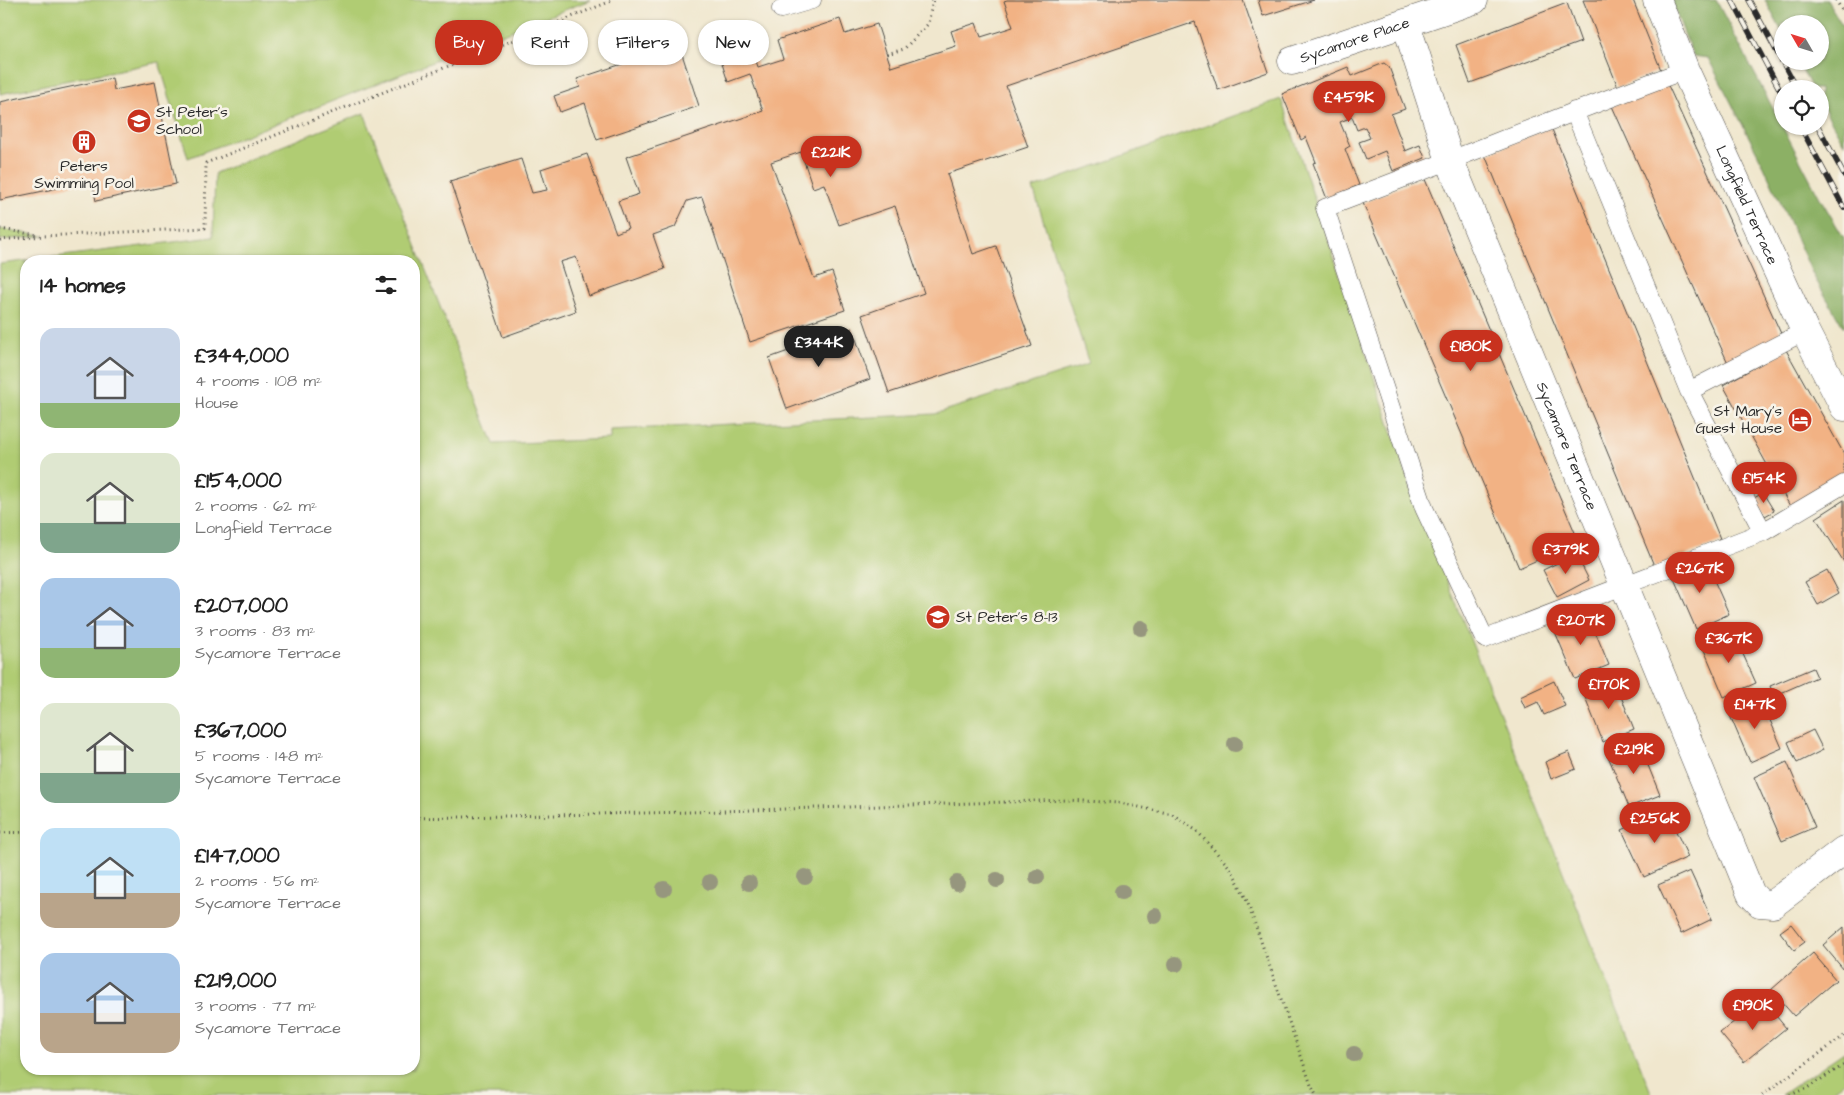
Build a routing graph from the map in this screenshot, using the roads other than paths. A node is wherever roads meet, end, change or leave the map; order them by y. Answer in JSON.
{"nodes":[{"id":1,"x":812,"y":0,"type":"edge"},
{"id":2,"x":1474,"y":0,"type":"edge"},
{"id":3,"x":1657,"y":0,"type":"edge"},
{"id":4,"x":781,"y":10,"type":"dead end"},
{"id":5,"x":1406,"y":24,"type":"junction"},
{"id":6,"x":1292,"y":61,"type":"dead end"},
{"id":7,"x":1685,"y":70,"type":"junction"},
{"id":8,"x":1574,"y":111,"type":"junction"},
{"id":9,"x":1450,"y":161,"type":"junction"},
{"id":10,"x":1805,"y":331,"type":"junction"},
{"id":11,"x":1689,"y":391,"type":"junction"},
{"id":12,"x":1844,"y":407,"type":"edge"},
{"id":13,"x":1844,"y":484,"type":"edge"},
{"id":14,"x":1763,"y":532,"type":"junction"},
{"id":15,"x":1624,"y":586,"type":"junction"},
{"id":16,"x":1844,"y":850,"type":"edge"}],
"edges":[{"from":1,"to":4,"type":"lane"},
{"from":2,"to":5,"type":"street","name":"Sycamore Place"},
{"from":3,"to":7,"type":"street","name":"Longfield Terrace"},
{"from":5,"to":6,"type":"street","name":"Sycamore Place"},
{"from":5,"to":9,"type":"street","name":"Sycamore Terrace"},
{"from":7,"to":8,"type":"lane"},
{"from":7,"to":10,"type":"street","name":"Longfield Terrace"},
{"from":8,"to":9,"type":"lane"},
{"from":8,"to":11,"type":"lane"},
{"from":9,"to":15,"type":"street","name":"Sycamore Terrace"},
{"from":9,"to":15,"type":"lane"},
{"from":10,"to":11,"type":"lane"},
{"from":10,"to":12,"type":"street","name":"Longfield Terrace"},
{"from":11,"to":14,"type":"lane"},
{"from":13,"to":14,"type":"lane"},
{"from":14,"to":15,"type":"lane"},
{"from":15,"to":16,"type":"street","name":"Sycamore Terrace"}]}
